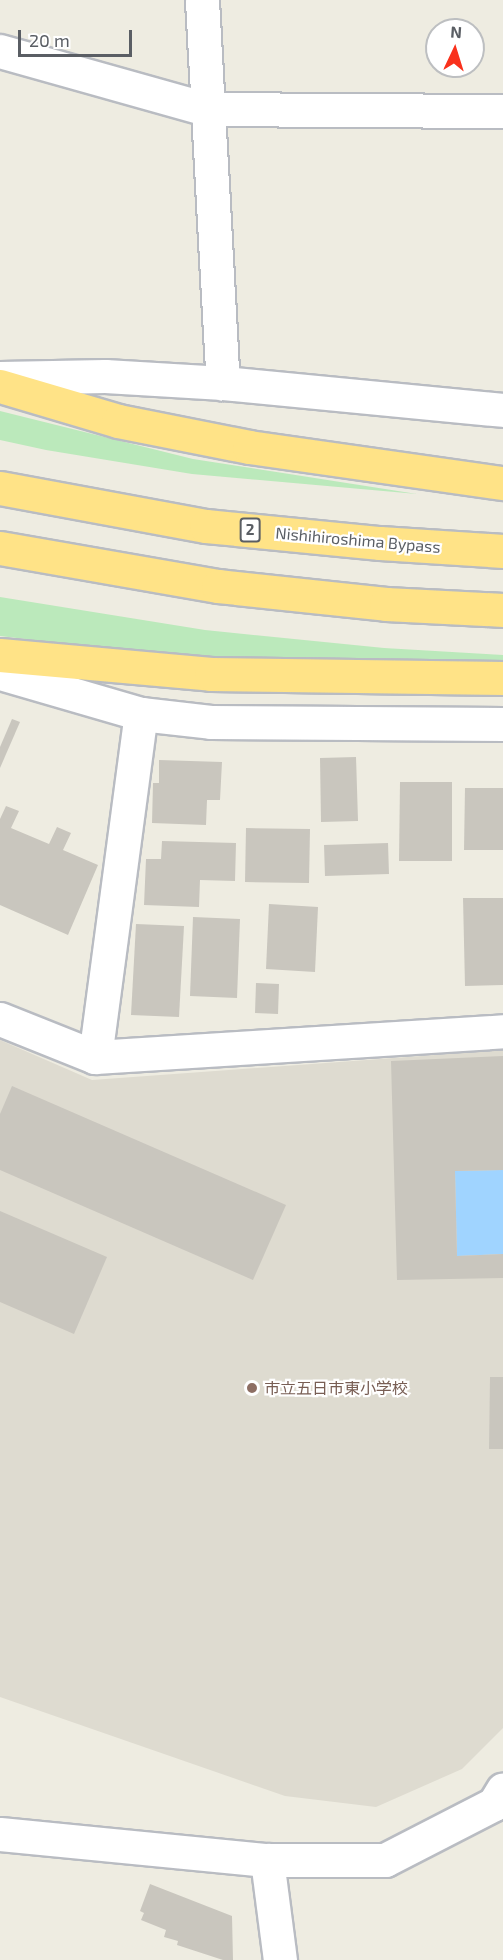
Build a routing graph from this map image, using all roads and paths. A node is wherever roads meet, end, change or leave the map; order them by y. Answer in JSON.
{"nodes":[{"id":1,"x":202,"y":0,"type":"edge"},
{"id":2,"x":0,"y":51,"type":"edge"},
{"id":3,"x":207,"y":109,"type":"junction"},
{"id":4,"x":503,"y":111,"type":"edge"},
{"id":5,"x":0,"y":378,"type":"edge"},
{"id":6,"x":223,"y":383,"type":"junction"},
{"id":7,"x":0,"y":386,"type":"edge"},
{"id":8,"x":503,"y":410,"type":"edge"},
{"id":9,"x":503,"y":483,"type":"edge"},
{"id":10,"x":0,"y":488,"type":"edge"},
{"id":11,"x":0,"y":548,"type":"edge"},
{"id":12,"x":503,"y":551,"type":"edge"},
{"id":13,"x":503,"y":610,"type":"edge"},
{"id":14,"x":0,"y":655,"type":"edge"},
{"id":15,"x":0,"y":673,"type":"edge"},
{"id":16,"x":503,"y":678,"type":"edge"},
{"id":17,"x":141,"y":714,"type":"junction"},
{"id":18,"x":503,"y":724,"type":"edge"},
{"id":19,"x":0,"y":1019,"type":"edge"},
{"id":20,"x":503,"y":1031,"type":"edge"},
{"id":21,"x":95,"y":1057,"type":"junction"},
{"id":22,"x":503,"y":1789,"type":"edge"},
{"id":23,"x":0,"y":1834,"type":"edge"},
{"id":24,"x":267,"y":1860,"type":"junction"},
{"id":25,"x":280,"y":1960,"type":"edge"}],
"edges":[{"from":1,"to":3,"type":"street"},
{"from":2,"to":3,"type":"street"},
{"from":3,"to":4,"type":"street"},
{"from":3,"to":6,"type":"street"},
{"from":5,"to":6,"type":"street"},
{"from":6,"to":8,"type":"street"},
{"from":7,"to":9,"type":"highway"},
{"from":10,"to":12,"type":"highway","name":"Nishihiroshima Bypass","number":"2"},
{"from":11,"to":13,"type":"highway"},
{"from":14,"to":16,"type":"highway"},
{"from":15,"to":17,"type":"street"},
{"from":17,"to":18,"type":"street"},
{"from":17,"to":21,"type":"street"},
{"from":19,"to":21,"type":"street"},
{"from":20,"to":21,"type":"street"},
{"from":22,"to":24,"type":"street"},
{"from":23,"to":24,"type":"street"},
{"from":24,"to":25,"type":"street"}]}
